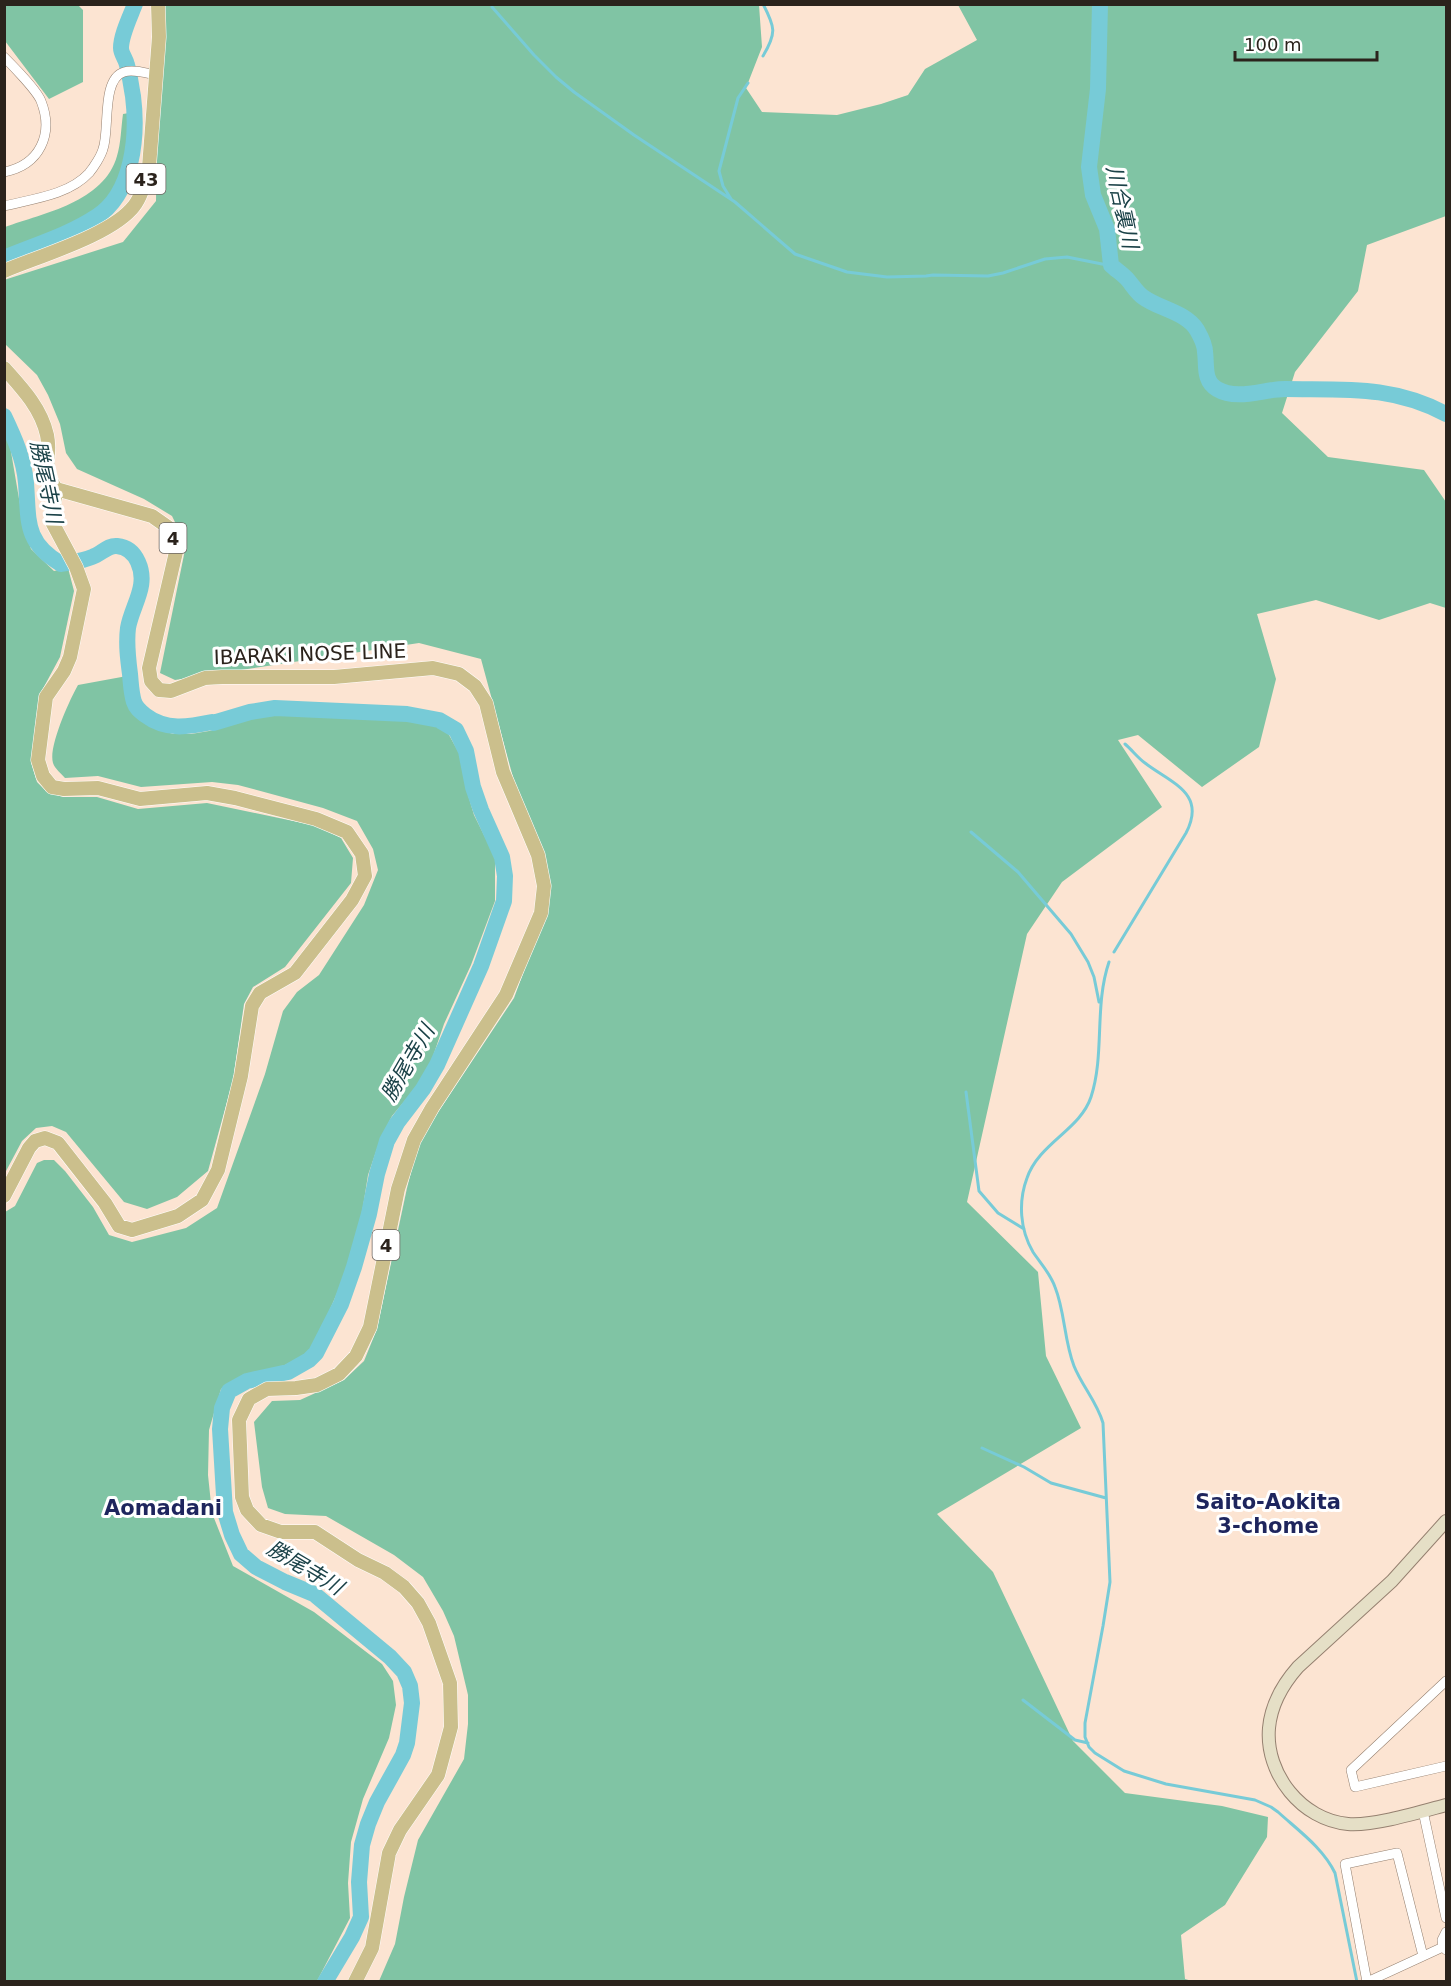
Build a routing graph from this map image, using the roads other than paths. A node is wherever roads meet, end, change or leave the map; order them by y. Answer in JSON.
{"nodes":[{"id":1,"x":158,"y":4,"type":"edge"},
{"id":2,"x":4,"y":57,"type":"edge"},
{"id":3,"x":156,"y":75,"type":"junction"},
{"id":4,"x":4,"y":172,"type":"edge"},
{"id":5,"x":4,"y":206,"type":"edge"},
{"id":6,"x":4,"y":271,"type":"edge"},
{"id":7,"x":4,"y":368,"type":"edge"},
{"id":8,"x":56,"y":489,"type":"junction"},
{"id":9,"x":4,"y":1196,"type":"edge"},
{"id":10,"x":1446,"y":1521,"type":"edge"},
{"id":11,"x":1446,"y":1681,"type":"edge"},
{"id":12,"x":1446,"y":1766,"type":"edge"},
{"id":13,"x":1446,"y":1805,"type":"edge"},
{"id":14,"x":1422,"y":1811,"type":"junction"},
{"id":15,"x":1446,"y":1918,"type":"edge"},
{"id":16,"x":1446,"y":1932,"type":"edge"},
{"id":17,"x":1445,"y":1948,"type":"edge"},
{"id":18,"x":1423,"y":1956,"type":"junction"},
{"id":19,"x":355,"y":1982,"type":"edge"}],
"edges":[{"from":1,"to":3,"type":"main road","number":"43"},
{"from":2,"to":4,"type":"street"},
{"from":3,"to":5,"type":"street"},
{"from":3,"to":6,"type":"main road","number":"43"},
{"from":7,"to":8,"type":"main road"},
{"from":8,"to":9,"type":"main road"},
{"from":8,"to":19,"type":"main road","name":"IBARAKI NOSE LINE","number":"4"},
{"from":10,"to":14,"type":"street"},
{"from":11,"to":12,"type":"street"},
{"from":13,"to":14,"type":"street"},
{"from":14,"to":15,"type":"street"},
{"from":16,"to":17,"type":"street"},
{"from":17,"to":18,"type":"street"},
{"from":18,"to":18,"type":"street"}]}
